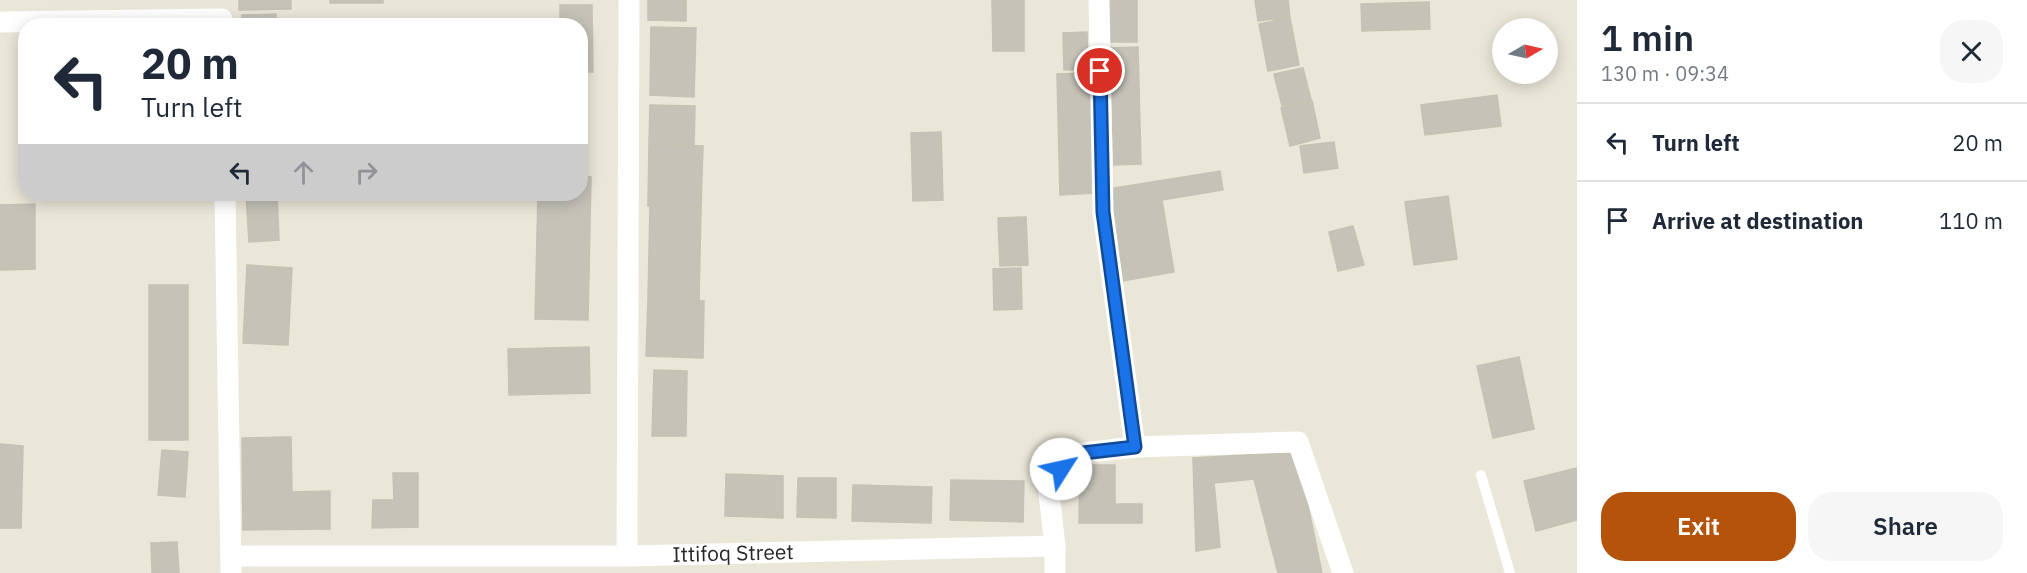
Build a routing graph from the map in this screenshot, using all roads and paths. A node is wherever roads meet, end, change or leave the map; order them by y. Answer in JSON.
{"nodes":[{"id":1,"x":629,"y":0,"type":"edge"},
{"id":2,"x":1099,"y":0,"type":"edge"},
{"id":3,"x":222,"y":15,"type":"edge"},
{"id":4,"x":127,"y":18,"type":"edge"},
{"id":5,"x":18,"y":21,"type":"edge"},
{"id":6,"x":0,"y":22,"type":"edge"},
{"id":7,"x":225,"y":201,"type":"edge"},
{"id":8,"x":1135,"y":447,"type":"junction"},
{"id":9,"x":1481,"y":475,"type":"dead end"},
{"id":10,"x":1055,"y":546,"type":"junction"},
{"id":11,"x":627,"y":556,"type":"junction"},
{"id":12,"x":231,"y":565,"type":"edge"},
{"id":13,"x":1055,"y":573,"type":"edge"},
{"id":14,"x":1343,"y":573,"type":"edge"},
{"id":15,"x":1510,"y":573,"type":"edge"}],
"edges":[{"from":1,"to":11,"type":"street"},
{"from":2,"to":8,"type":"street"},
{"from":3,"to":4,"type":"street"},
{"from":5,"to":6,"type":"street"},
{"from":7,"to":12,"type":"street"},
{"from":8,"to":10,"type":"street"},
{"from":8,"to":14,"type":"street"},
{"from":9,"to":15,"type":"lane"},
{"from":10,"to":11,"type":"street","name":"Ittifoq Street"},
{"from":10,"to":13,"type":"street"},
{"from":11,"to":12,"type":"street","name":"Ittifoq Street"}]}
